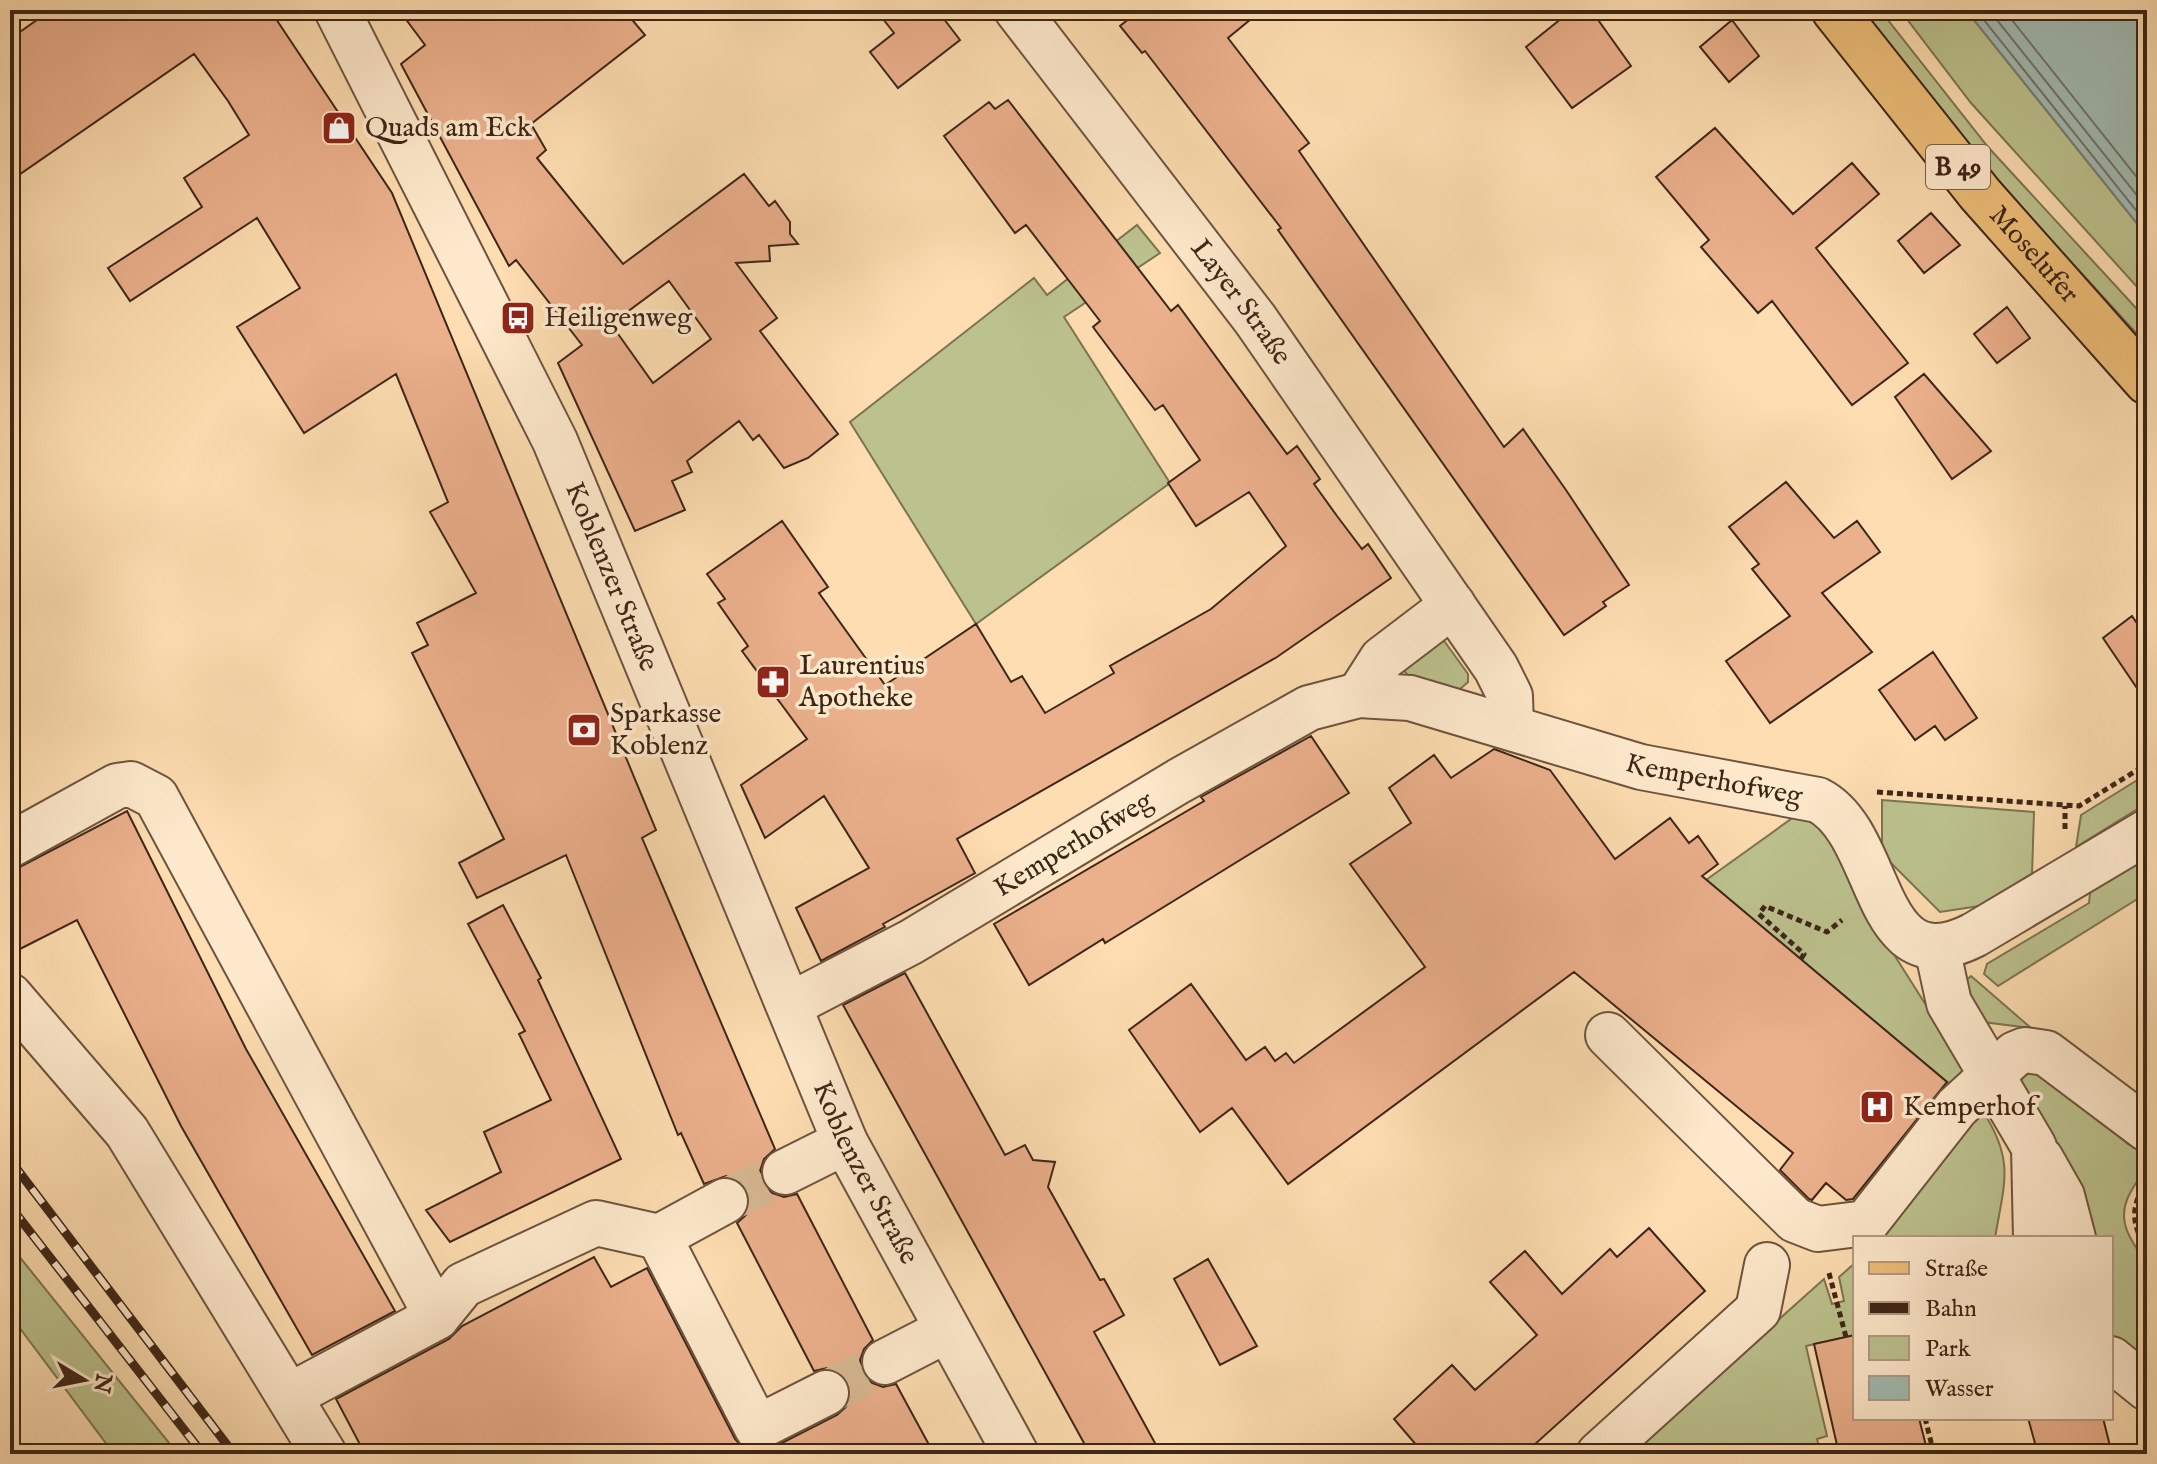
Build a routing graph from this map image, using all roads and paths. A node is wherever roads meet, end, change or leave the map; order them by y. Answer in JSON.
{"nodes":[{"id":1,"x":337,"y":10,"type":"edge"},
{"id":2,"x":1017,"y":10,"type":"edge"},
{"id":3,"x":1834,"y":10,"type":"edge"},
{"id":4,"x":2147,"y":382,"type":"edge"},
{"id":5,"x":1453,"y":605,"type":"junction"},
{"id":6,"x":1359,"y":695,"type":"junction"},
{"id":7,"x":1511,"y":727,"type":"junction"},
{"id":8,"x":2147,"y":764,"type":"edge"},
{"id":9,"x":1837,"y":814,"type":"junction"},
{"id":10,"x":2147,"y":832,"type":"edge"},
{"id":11,"x":10,"y":845,"type":"edge"},
{"id":12,"x":1881,"y":893,"type":"junction"},
{"id":13,"x":1937,"y":948,"type":"junction"},
{"id":14,"x":1801,"y":959,"type":"dead end"},
{"id":15,"x":10,"y":996,"type":"edge"},
{"id":16,"x":790,"y":1005,"type":"junction"},
{"id":17,"x":1608,"y":1035,"type":"dead end"},
{"id":18,"x":1989,"y":1076,"type":"junction"},
{"id":19,"x":2147,"y":1129,"type":"edge"},
{"id":20,"x":845,"y":1142,"type":"junction"},
{"id":21,"x":2034,"y":1147,"type":"junction"},
{"id":22,"x":785,"y":1172,"type":"tunnel mouth"},
{"id":23,"x":2147,"y":1180,"type":"edge"},
{"id":24,"x":725,"y":1201,"type":"tunnel mouth"},
{"id":25,"x":2036,"y":1236,"type":"edge"},
{"id":26,"x":2072,"y":1236,"type":"edge"},
{"id":27,"x":659,"y":1237,"type":"junction"},
{"id":28,"x":2147,"y":1251,"type":"edge"},
{"id":29,"x":1767,"y":1265,"type":"dead end"},
{"id":30,"x":1837,"y":1303,"type":"dead end"},
{"id":31,"x":437,"y":1317,"type":"junction"},
{"id":32,"x":947,"y":1330,"type":"junction"},
{"id":33,"x":1846,"y":1337,"type":"dead end"},
{"id":34,"x":2113,"y":1361,"type":"edge"},
{"id":35,"x":885,"y":1362,"type":"tunnel mouth"},
{"id":36,"x":2147,"y":1388,"type":"edge"},
{"id":37,"x":826,"y":1393,"type":"tunnel mouth"},
{"id":38,"x":291,"y":1395,"type":"junction"},
{"id":39,"x":1926,"y":1420,"type":"edge"},
{"id":40,"x":1625,"y":1445,"type":"edge"},
{"id":41,"x":324,"y":1454,"type":"edge"},
{"id":42,"x":1016,"y":1454,"type":"edge"},
{"id":43,"x":1934,"y":1454,"type":"edge"}],
"edges":[{"from":1,"to":16,"type":"street","name":"Koblenzer Straße"},
{"from":2,"to":5,"type":"street","name":"Layer Straße"},
{"from":3,"to":4,"type":"main road","name":"Moselufer","number":"B 49"},
{"from":5,"to":6,"type":"street"},
{"from":5,"to":7,"type":"street"},
{"from":6,"to":7,"type":"street","name":"Kemperhofweg"},
{"from":6,"to":16,"type":"street","name":"Kemperhofweg"},
{"from":7,"to":9,"type":"street","name":"Kemperhofweg"},
{"from":8,"to":9,"type":"path"},
{"from":9,"to":12,"type":"street","name":"Kemperhofweg"},
{"from":10,"to":13,"type":"street"},
{"from":11,"to":31,"type":"street"},
{"from":12,"to":13,"type":"street","name":"Kemperhofweg"},
{"from":12,"to":14,"type":"path"},
{"from":13,"to":18,"type":"street"},
{"from":15,"to":38,"type":"street"},
{"from":16,"to":20,"type":"street","name":"Koblenzer Straße"},
{"from":17,"to":18,"type":"street"},
{"from":18,"to":19,"type":"street"},
{"from":18,"to":21,"type":"street"},
{"from":20,"to":22,"type":"street"},
{"from":20,"to":32,"type":"street","name":"Koblenzer Straße"},
{"from":21,"to":25,"type":"street"},
{"from":21,"to":26,"type":"street"},
{"from":23,"to":28,"type":"path"},
{"from":24,"to":27,"type":"street"},
{"from":27,"to":31,"type":"street"},
{"from":27,"to":37,"type":"street"},
{"from":29,"to":40,"type":"street"},
{"from":30,"to":33,"type":"path"},
{"from":31,"to":38,"type":"street"},
{"from":32,"to":35,"type":"street"},
{"from":32,"to":42,"type":"street","name":"Koblenzer Straße"},
{"from":34,"to":36,"type":"street"},
{"from":38,"to":41,"type":"street"},
{"from":39,"to":43,"type":"path"}]}
